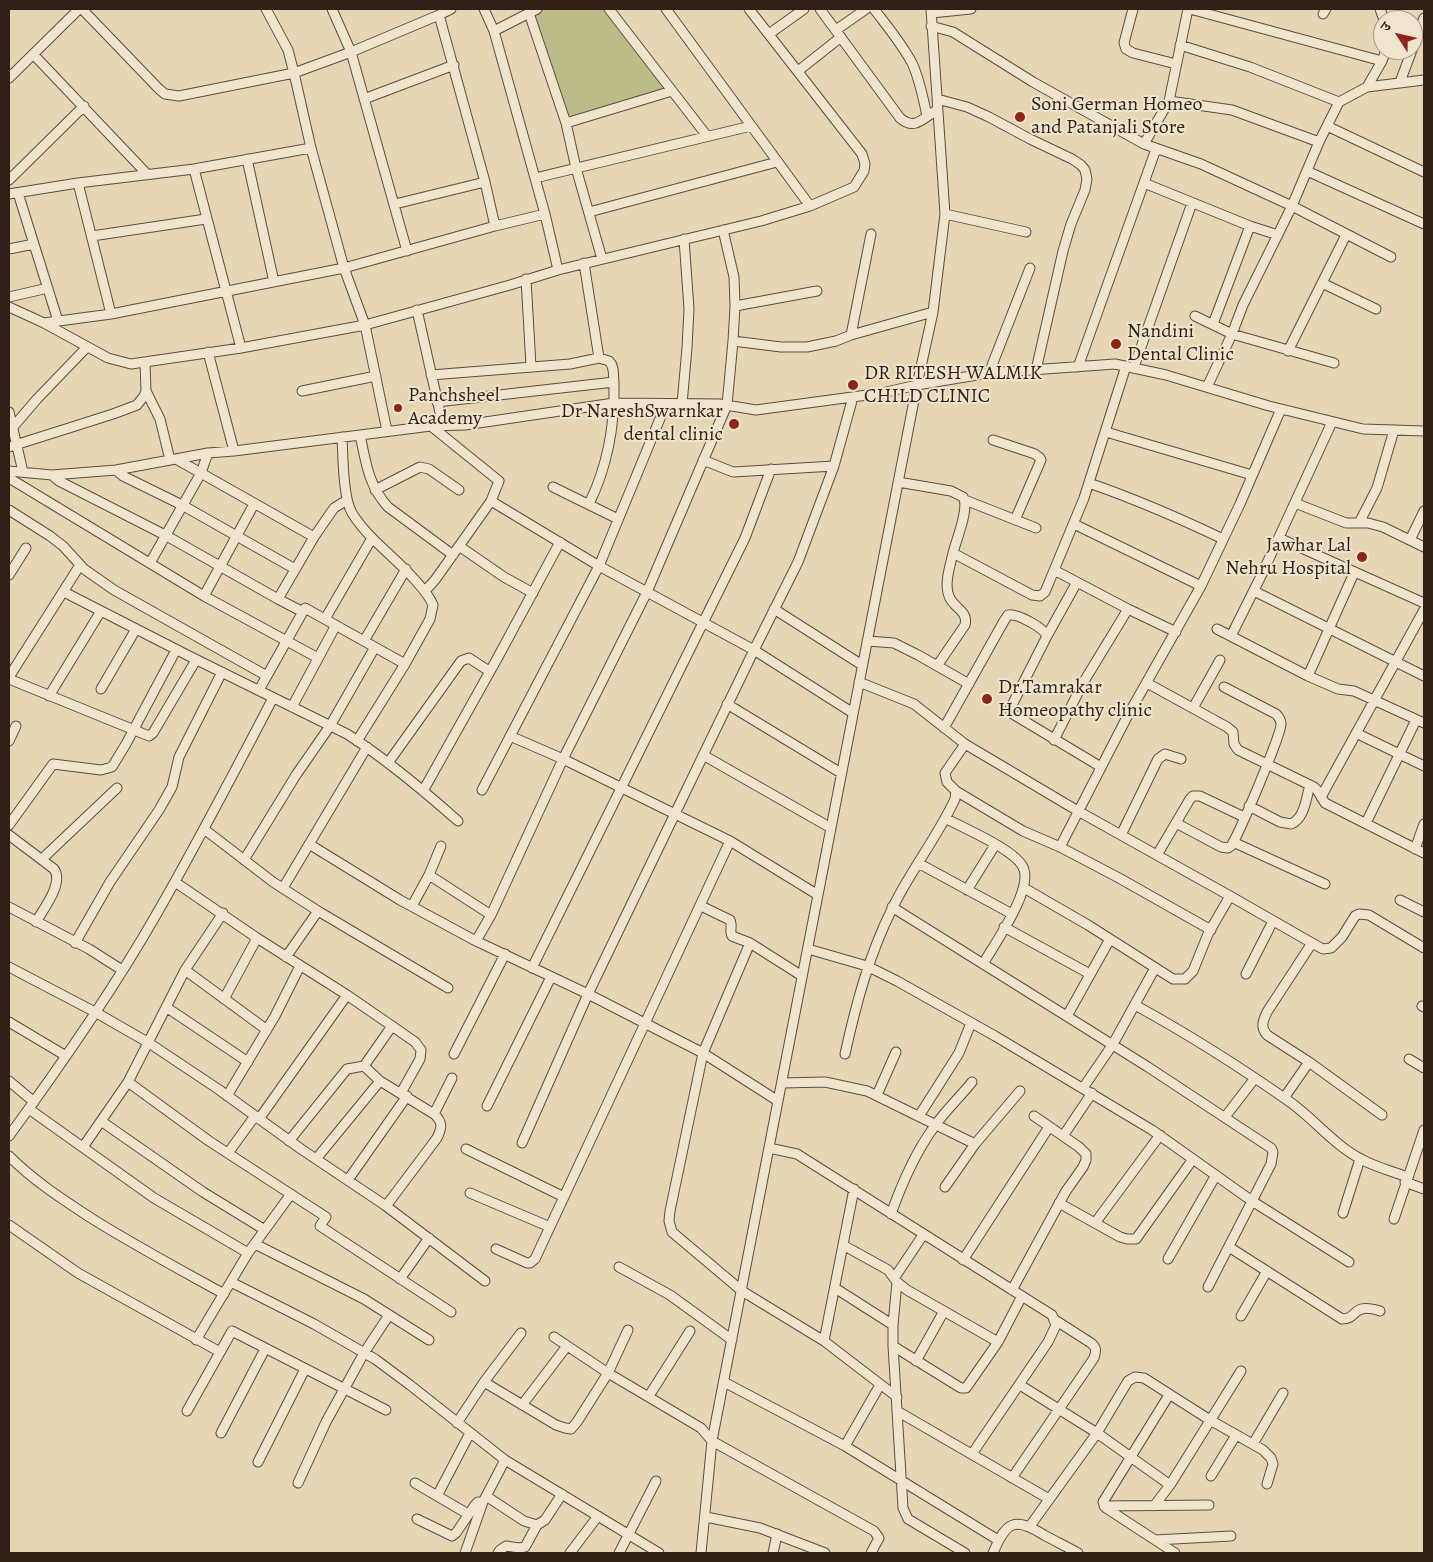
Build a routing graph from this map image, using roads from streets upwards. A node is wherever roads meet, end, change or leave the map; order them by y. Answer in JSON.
{"nodes":[{"id":1,"x":81,"y":9,"type":"edge"},
{"id":2,"x":266,"y":9,"type":"edge"},
{"id":3,"x":332,"y":9,"type":"edge"},
{"id":4,"x":450,"y":9,"type":"edge"},
{"id":5,"x":484,"y":9,"type":"edge"},
{"id":6,"x":609,"y":9,"type":"edge"},
{"id":7,"x":666,"y":9,"type":"edge"},
{"id":8,"x":750,"y":9,"type":"edge"},
{"id":9,"x":804,"y":9,"type":"edge"},
{"id":10,"x":820,"y":9,"type":"edge"},
{"id":11,"x":866,"y":9,"type":"edge"},
{"id":12,"x":874,"y":9,"type":"edge"},
{"id":13,"x":962,"y":9,"type":"edge"},
{"id":14,"x":971,"y":9,"type":"edge"},
{"id":15,"x":1133,"y":9,"type":"edge"},
{"id":16,"x":1189,"y":9,"type":"edge"},
{"id":17,"x":533,"y":11,"type":"edge"},
{"id":18,"x":931,"y":11,"type":"edge"},
{"id":19,"x":440,"y":15,"type":"junction"},
{"id":20,"x":931,"y":26,"type":"junction"},
{"id":21,"x":494,"y":31,"type":"junction"},
{"id":22,"x":769,"y":34,"type":"junction"},
{"id":23,"x":839,"y":34,"type":"junction"},
{"id":24,"x":1180,"y":45,"type":"junction"},
{"id":25,"x":351,"y":52,"type":"junction"},
{"id":26,"x":33,"y":54,"type":"junction"},
{"id":27,"x":1408,"y":60,"type":"edge"},
{"id":28,"x":1382,"y":61,"type":"joint"},
{"id":29,"x":1176,"y":64,"type":"junction"},
{"id":30,"x":454,"y":65,"type":"junction"},
{"id":31,"x":798,"y":71,"type":"junction"},
{"id":32,"x":294,"y":73,"type":"junction"},
{"id":33,"x":9,"y":78,"type":"edge"},
{"id":34,"x":1424,"y":80,"type":"edge"},
{"id":35,"x":1400,"y":82,"type":"junction"},
{"id":36,"x":1367,"y":87,"type":"junction"},
{"id":37,"x":672,"y":91,"type":"junction"},
{"id":38,"x":364,"y":99,"type":"junction"},
{"id":39,"x":938,"y":99,"type":"junction"},
{"id":40,"x":1169,"y":101,"type":"junction"},
{"id":41,"x":1339,"y":102,"type":"junction"},
{"id":42,"x":84,"y":106,"type":"junction"},
{"id":43,"x":937,"y":110,"type":"junction"},
{"id":44,"x":926,"y":116,"type":"junction"},
{"id":45,"x":566,"y":122,"type":"junction"},
{"id":46,"x":751,"y":126,"type":"junction"},
{"id":47,"x":1327,"y":126,"type":"junction"},
{"id":48,"x":707,"y":136,"type":"junction"},
{"id":49,"x":1319,"y":142,"type":"junction"},
{"id":50,"x":1144,"y":144,"type":"junction"},
{"id":51,"x":311,"y":148,"type":"junction"},
{"id":52,"x":1156,"y":148,"type":"junction"},
{"id":53,"x":247,"y":159,"type":"junction"},
{"id":54,"x":777,"y":162,"type":"junction"},
{"id":55,"x":576,"y":168,"type":"junction"},
{"id":56,"x":194,"y":169,"type":"junction"},
{"id":57,"x":1307,"y":171,"type":"junction"},
{"id":58,"x":1424,"y":172,"type":"edge"},
{"id":59,"x":147,"y":174,"type":"junction"},
{"id":60,"x":535,"y":178,"type":"junction"},
{"id":61,"x":9,"y":180,"type":"edge"},
{"id":62,"x":485,"y":182,"type":"junction"},
{"id":63,"x":78,"y":183,"type":"junction"},
{"id":64,"x":1144,"y":183,"type":"junction"},
{"id":65,"x":18,"y":192,"type":"junction"},
{"id":66,"x":9,"y":194,"type":"edge"},
{"id":67,"x":1192,"y":203,"type":"junction"},
{"id":68,"x":395,"y":204,"type":"junction"},
{"id":69,"x":810,"y":206,"type":"junction"},
{"id":70,"x":1292,"y":206,"type":"junction"},
{"id":71,"x":589,"y":212,"type":"junction"},
{"id":72,"x":545,"y":214,"type":"junction"},
{"id":73,"x":945,"y":214,"type":"junction"},
{"id":74,"x":206,"y":219,"type":"junction"},
{"id":75,"x":1424,"y":224,"type":"edge"},
{"id":76,"x":495,"y":226,"type":"junction"},
{"id":77,"x":1250,"y":226,"type":"junction"},
{"id":78,"x":723,"y":230,"type":"junction"},
{"id":79,"x":1026,"y":232,"type":"dead end"},
{"id":80,"x":871,"y":234,"type":"dead end"},
{"id":81,"x":1278,"y":235,"type":"junction"},
{"id":82,"x":1346,"y":235,"type":"junction"},
{"id":83,"x":92,"y":236,"type":"junction"},
{"id":84,"x":684,"y":239,"type":"junction"},
{"id":85,"x":34,"y":244,"type":"junction"},
{"id":86,"x":9,"y":249,"type":"edge"},
{"id":87,"x":407,"y":251,"type":"junction"},
{"id":88,"x":1391,"y":257,"type":"dead end"},
{"id":89,"x":602,"y":259,"type":"junction"},
{"id":90,"x":584,"y":263,"type":"junction"},
{"id":91,"x":344,"y":268,"type":"junction"},
{"id":92,"x":1030,"y":268,"type":"dead end"},
{"id":93,"x":558,"y":270,"type":"junction"},
{"id":94,"x":526,"y":280,"type":"junction"},
{"id":95,"x":274,"y":282,"type":"junction"},
{"id":96,"x":1322,"y":283,"type":"junction"},
{"id":97,"x":48,"y":288,"type":"junction"},
{"id":98,"x":226,"y":291,"type":"junction"},
{"id":99,"x":817,"y":291,"type":"dead end"},
{"id":100,"x":9,"y":297,"type":"edge"},
{"id":101,"x":735,"y":306,"type":"junction"},
{"id":102,"x":9,"y":307,"type":"edge"},
{"id":103,"x":1376,"y":309,"type":"dead end"},
{"id":104,"x":417,"y":310,"type":"junction"},
{"id":105,"x":933,"y":312,"type":"junction"},
{"id":106,"x":111,"y":314,"type":"junction"},
{"id":107,"x":1195,"y":316,"type":"dead end"},
{"id":108,"x":58,"y":321,"type":"junction"},
{"id":109,"x":44,"y":323,"type":"junction"},
{"id":110,"x":1213,"y":324,"type":"junction"},
{"id":111,"x":365,"y":325,"type":"junction"},
{"id":112,"x":1232,"y":334,"type":"junction"},
{"id":113,"x":851,"y":335,"type":"junction"},
{"id":114,"x":734,"y":341,"type":"junction"},
{"id":115,"x":87,"y":347,"type":"junction"},
{"id":116,"x":241,"y":348,"type":"junction"},
{"id":117,"x":1288,"y":351,"type":"junction"},
{"id":118,"x":208,"y":352,"type":"junction"},
{"id":119,"x":599,"y":358,"type":"junction"},
{"id":120,"x":145,"y":362,"type":"junction"},
{"id":121,"x":1334,"y":363,"type":"dead end"},
{"id":122,"x":531,"y":366,"type":"junction"},
{"id":123,"x":1078,"y":367,"type":"junction"},
{"id":124,"x":1130,"y":367,"type":"junction"},
{"id":125,"x":1036,"y":370,"type":"junction"},
{"id":126,"x":989,"y":373,"type":"junction"},
{"id":127,"x":431,"y":375,"type":"junction"},
{"id":128,"x":376,"y":376,"type":"junction"},
{"id":129,"x":614,"y":382,"type":"junction"},
{"id":130,"x":916,"y":384,"type":"junction"},
{"id":131,"x":1207,"y":387,"type":"junction"},
{"id":132,"x":146,"y":390,"type":"junction"},
{"id":133,"x":302,"y":391,"type":"dead end"},
{"id":134,"x":853,"y":397,"type":"junction"},
{"id":135,"x":437,"y":402,"type":"junction"},
{"id":136,"x":614,"y":403,"type":"junction"},
{"id":137,"x":666,"y":404,"type":"junction"},
{"id":138,"x":682,"y":404,"type":"junction"},
{"id":139,"x":727,"y":405,"type":"junction"},
{"id":140,"x":1281,"y":409,"type":"junction"},
{"id":141,"x":9,"y":412,"type":"edge"},
{"id":142,"x":1332,"y":422,"type":"junction"},
{"id":143,"x":432,"y":426,"type":"junction"},
{"id":144,"x":443,"y":426,"type":"junction"},
{"id":145,"x":13,"y":427,"type":"junction"},
{"id":146,"x":1394,"y":430,"type":"junction"},
{"id":147,"x":387,"y":431,"type":"junction"},
{"id":148,"x":1424,"y":431,"type":"edge"},
{"id":149,"x":1106,"y":432,"type":"junction"},
{"id":150,"x":360,"y":435,"type":"junction"},
{"id":151,"x":342,"y":437,"type":"junction"},
{"id":152,"x":993,"y":440,"type":"dead end"},
{"id":153,"x":13,"y":446,"type":"edge"},
{"id":154,"x":234,"y":451,"type":"junction"},
{"id":155,"x":208,"y":453,"type":"junction"},
{"id":156,"x":173,"y":459,"type":"junction"},
{"id":157,"x":703,"y":460,"type":"junction"},
{"id":158,"x":834,"y":466,"type":"junction"},
{"id":159,"x":116,"y":470,"type":"junction"},
{"id":160,"x":772,"y":470,"type":"junction"},
{"id":161,"x":9,"y":471,"type":"edge"},
{"id":162,"x":23,"y":472,"type":"junction"},
{"id":163,"x":201,"y":473,"type":"junction"},
{"id":164,"x":52,"y":475,"type":"junction"},
{"id":165,"x":1252,"y":475,"type":"junction"},
{"id":166,"x":9,"y":478,"type":"edge"},
{"id":167,"x":898,"y":482,"type":"junction"},
{"id":168,"x":1089,"y":484,"type":"junction"},
{"id":169,"x":553,"y":487,"type":"dead end"},
{"id":170,"x":375,"y":490,"type":"junction"},
{"id":171,"x":459,"y":490,"type":"dead end"},
{"id":172,"x":347,"y":500,"type":"junction"},
{"id":173,"x":965,"y":500,"type":"junction"},
{"id":174,"x":491,"y":501,"type":"junction"},
{"id":175,"x":1295,"y":503,"type":"junction"},
{"id":176,"x":254,"y":504,"type":"junction"},
{"id":177,"x":589,"y":504,"type":"junction"},
{"id":178,"x":182,"y":505,"type":"junction"},
{"id":179,"x":9,"y":510,"type":"edge"},
{"id":180,"x":1424,"y":510,"type":"edge"},
{"id":181,"x":618,"y":518,"type":"junction"},
{"id":182,"x":1015,"y":520,"type":"junction"},
{"id":183,"x":1359,"y":523,"type":"junction"},
{"id":184,"x":1074,"y":524,"type":"junction"},
{"id":185,"x":1036,"y":528,"type":"dead end"},
{"id":186,"x":165,"y":536,"type":"junction"},
{"id":187,"x":236,"y":536,"type":"junction"},
{"id":188,"x":314,"y":537,"type":"junction"},
{"id":189,"x":372,"y":538,"type":"junction"},
{"id":190,"x":1279,"y":538,"type":"junction"},
{"id":191,"x":1223,"y":539,"type":"junction"},
{"id":192,"x":1410,"y":540,"type":"junction"},
{"id":193,"x":560,"y":542,"type":"junction"},
{"id":194,"x":459,"y":546,"type":"junction"},
{"id":195,"x":1424,"y":547,"type":"edge"},
{"id":196,"x":26,"y":548,"type":"dead end"},
{"id":197,"x":953,"y":553,"type":"junction"},
{"id":198,"x":453,"y":555,"type":"junction"},
{"id":199,"x":150,"y":563,"type":"junction"},
{"id":200,"x":12,"y":564,"type":"edge"},
{"id":201,"x":80,"y":565,"type":"junction"},
{"id":202,"x":599,"y":566,"type":"junction"},
{"id":203,"x":220,"y":567,"type":"junction"},
{"id":204,"x":295,"y":569,"type":"junction"},
{"id":205,"x":406,"y":569,"type":"junction"},
{"id":206,"x":1054,"y":570,"type":"junction"},
{"id":207,"x":1354,"y":573,"type":"junction"},
{"id":208,"x":9,"y":575,"type":"edge"},
{"id":209,"x":1077,"y":582,"type":"junction"},
{"id":210,"x":1201,"y":586,"type":"junction"},
{"id":211,"x":425,"y":591,"type":"junction"},
{"id":212,"x":1254,"y":591,"type":"junction"},
{"id":213,"x":64,"y":592,"type":"junction"},
{"id":214,"x":647,"y":592,"type":"junction"},
{"id":215,"x":533,"y":593,"type":"junction"},
{"id":216,"x":204,"y":596,"type":"junction"},
{"id":217,"x":278,"y":599,"type":"junction"},
{"id":218,"x":1424,"y":603,"type":"edge"},
{"id":219,"x":774,"y":608,"type":"junction"},
{"id":220,"x":1128,"y":609,"type":"junction"},
{"id":221,"x":1424,"y":610,"type":"edge"},
{"id":222,"x":101,"y":611,"type":"junction"},
{"id":223,"x":303,"y":612,"type":"junction"},
{"id":224,"x":324,"y":619,"type":"junction"},
{"id":225,"x":703,"y":622,"type":"junction"},
{"id":226,"x":336,"y":625,"type":"junction"},
{"id":227,"x":1329,"y":628,"type":"junction"},
{"id":228,"x":136,"y":629,"type":"junction"},
{"id":229,"x":1217,"y":629,"type":"dead end"},
{"id":230,"x":1176,"y":632,"type":"junction"},
{"id":231,"x":1047,"y":636,"type":"junction"},
{"id":232,"x":1231,"y":636,"type":"junction"},
{"id":233,"x":287,"y":641,"type":"junction"},
{"id":234,"x":364,"y":641,"type":"junction"},
{"id":235,"x":867,"y":641,"type":"junction"},
{"id":236,"x":375,"y":647,"type":"junction"},
{"id":237,"x":176,"y":650,"type":"junction"},
{"id":238,"x":754,"y":650,"type":"junction"},
{"id":239,"x":318,"y":658,"type":"junction"},
{"id":240,"x":196,"y":660,"type":"junction"},
{"id":241,"x":1220,"y":660,"type":"dead end"},
{"id":242,"x":1397,"y":662,"type":"junction"},
{"id":243,"x":405,"y":664,"type":"junction"},
{"id":244,"x":862,"y":665,"type":"junction"},
{"id":245,"x":937,"y":666,"type":"junction"},
{"id":246,"x":490,"y":670,"type":"junction"},
{"id":247,"x":222,"y":672,"type":"junction"},
{"id":248,"x":267,"y":676,"type":"junction"},
{"id":249,"x":1308,"y":676,"type":"junction"},
{"id":250,"x":1424,"y":676,"type":"edge"},
{"id":251,"x":9,"y":678,"type":"edge"},
{"id":252,"x":859,"y":682,"type":"junction"},
{"id":253,"x":1147,"y":683,"type":"junction"},
{"id":254,"x":969,"y":684,"type":"junction"},
{"id":255,"x":1224,"y":687,"type":"dead end"},
{"id":256,"x":101,"y":689,"type":"dead end"},
{"id":257,"x":259,"y":690,"type":"junction"},
{"id":258,"x":49,"y":696,"type":"junction"},
{"id":259,"x":273,"y":698,"type":"junction"},
{"id":260,"x":1375,"y":700,"type":"junction"},
{"id":261,"x":727,"y":704,"type":"junction"},
{"id":262,"x":292,"y":707,"type":"junction"},
{"id":263,"x":1193,"y":708,"type":"junction"},
{"id":264,"x":853,"y":713,"type":"junction"},
{"id":265,"x":1420,"y":722,"type":"edge"},
{"id":266,"x":16,"y":726,"type":"dead end"},
{"id":267,"x":330,"y":726,"type":"junction"},
{"id":268,"x":944,"y":728,"type":"junction"},
{"id":269,"x":134,"y":730,"type":"junction"},
{"id":270,"x":1356,"y":733,"type":"junction"},
{"id":271,"x":510,"y":736,"type":"junction"},
{"id":272,"x":1054,"y":740,"type":"junction"},
{"id":273,"x":9,"y":741,"type":"edge"},
{"id":274,"x":357,"y":741,"type":"junction"},
{"id":275,"x":965,"y":744,"type":"junction"},
{"id":276,"x":367,"y":747,"type":"junction"},
{"id":277,"x":1400,"y":754,"type":"junction"},
{"id":278,"x":703,"y":755,"type":"junction"},
{"id":279,"x":563,"y":759,"type":"junction"},
{"id":280,"x":1181,"y":759,"type":"dead end"},
{"id":281,"x":388,"y":764,"type":"junction"},
{"id":282,"x":1267,"y":764,"type":"junction"},
{"id":283,"x":1424,"y":766,"type":"edge"},
{"id":284,"x":1101,"y":767,"type":"junction"},
{"id":285,"x":842,"y":773,"type":"junction"},
{"id":286,"x":1310,"y":785,"type":"junction"},
{"id":287,"x":622,"y":787,"type":"junction"},
{"id":288,"x":117,"y":788,"type":"dead end"},
{"id":289,"x":423,"y":790,"type":"junction"},
{"id":290,"x":482,"y":790,"type":"dead end"},
{"id":291,"x":956,"y":792,"type":"junction"},
{"id":292,"x":1320,"y":797,"type":"junction"},
{"id":293,"x":1249,"y":806,"type":"junction"},
{"id":294,"x":1078,"y":811,"type":"junction"},
{"id":295,"x":674,"y":814,"type":"junction"},
{"id":296,"x":1244,"y":817,"type":"junction"},
{"id":297,"x":945,"y":818,"type":"junction"},
{"id":298,"x":458,"y":821,"type":"dead end"},
{"id":299,"x":1366,"y":823,"type":"junction"},
{"id":300,"x":1176,"y":824,"type":"junction"},
{"id":301,"x":1424,"y":824,"type":"edge"},
{"id":302,"x":9,"y":825,"type":"edge"},
{"id":303,"x":831,"y":828,"type":"junction"},
{"id":304,"x":204,"y":830,"type":"junction"},
{"id":305,"x":9,"y":835,"type":"edge"},
{"id":306,"x":1121,"y":835,"type":"junction"},
{"id":307,"x":730,"y":841,"type":"junction"},
{"id":308,"x":1233,"y":842,"type":"junction"},
{"id":309,"x":309,"y":844,"type":"junction"},
{"id":310,"x":995,"y":845,"type":"junction"},
{"id":311,"x":441,"y":846,"type":"dead end"},
{"id":312,"x":1060,"y":847,"type":"junction"},
{"id":313,"x":1416,"y":849,"type":"junction"},
{"id":314,"x":1424,"y":853,"type":"edge"},
{"id":315,"x":1157,"y":855,"type":"junction"},
{"id":316,"x":42,"y":860,"type":"junction"},
{"id":317,"x":244,"y":860,"type":"junction"},
{"id":318,"x":918,"y":863,"type":"junction"},
{"id":319,"x":429,"y":875,"type":"junction"},
{"id":320,"x":175,"y":882,"type":"junction"},
{"id":321,"x":1325,"y":884,"type":"dead end"},
{"id":322,"x":283,"y":888,"type":"junction"},
{"id":323,"x":1024,"y":888,"type":"junction"},
{"id":324,"x":967,"y":890,"type":"junction"},
{"id":325,"x":818,"y":895,"type":"junction"},
{"id":326,"x":1230,"y":896,"type":"junction"},
{"id":327,"x":1400,"y":900,"type":"dead end"},
{"id":328,"x":9,"y":906,"type":"edge"},
{"id":329,"x":412,"y":906,"type":"junction"},
{"id":330,"x":701,"y":906,"type":"junction"},
{"id":331,"x":892,"y":907,"type":"junction"},
{"id":332,"x":318,"y":911,"type":"junction"},
{"id":333,"x":1424,"y":912,"type":"edge"},
{"id":334,"x":222,"y":914,"type":"junction"},
{"id":335,"x":488,"y":914,"type":"junction"},
{"id":336,"x":1012,"y":914,"type":"junction"},
{"id":337,"x":1273,"y":921,"type":"junction"},
{"id":338,"x":36,"y":922,"type":"junction"},
{"id":339,"x":1004,"y":927,"type":"junction"},
{"id":340,"x":1211,"y":930,"type":"junction"},
{"id":341,"x":258,"y":938,"type":"junction"},
{"id":342,"x":473,"y":939,"type":"junction"},
{"id":343,"x":1110,"y":940,"type":"junction"},
{"id":344,"x":75,"y":943,"type":"junction"},
{"id":345,"x":750,"y":943,"type":"junction"},
{"id":346,"x":1312,"y":943,"type":"junction"},
{"id":347,"x":1424,"y":948,"type":"edge"},
{"id":348,"x":808,"y":949,"type":"junction"},
{"id":349,"x":505,"y":954,"type":"junction"},
{"id":350,"x":286,"y":958,"type":"junction"},
{"id":351,"x":983,"y":964,"type":"junction"},
{"id":352,"x":300,"y":966,"type":"junction"},
{"id":353,"x":867,"y":966,"type":"junction"},
{"id":354,"x":9,"y":967,"type":"edge"},
{"id":355,"x":532,"y":968,"type":"junction"},
{"id":356,"x":1155,"y":968,"type":"junction"},
{"id":357,"x":122,"y":970,"type":"junction"},
{"id":358,"x":185,"y":970,"type":"junction"},
{"id":359,"x":1090,"y":974,"type":"junction"},
{"id":360,"x":1246,"y":974,"type":"dead end"},
{"id":361,"x":802,"y":976,"type":"junction"},
{"id":362,"x":552,"y":977,"type":"junction"},
{"id":363,"x":448,"y":988,"type":"dead end"},
{"id":364,"x":347,"y":994,"type":"junction"},
{"id":365,"x":588,"y":994,"type":"junction"},
{"id":366,"x":224,"y":999,"type":"junction"},
{"id":367,"x":1135,"y":1005,"type":"junction"},
{"id":368,"x":166,"y":1007,"type":"junction"},
{"id":369,"x":95,"y":1012,"type":"junction"},
{"id":370,"x":1067,"y":1016,"type":"junction"},
{"id":371,"x":9,"y":1022,"type":"edge"},
{"id":372,"x":971,"y":1022,"type":"junction"},
{"id":373,"x":646,"y":1024,"type":"junction"},
{"id":374,"x":392,"y":1026,"type":"junction"},
{"id":375,"x":267,"y":1030,"type":"junction"},
{"id":376,"x":149,"y":1043,"type":"junction"},
{"id":377,"x":1113,"y":1044,"type":"junction"},
{"id":378,"x":896,"y":1052,"type":"dead end"},
{"id":379,"x":703,"y":1053,"type":"junction"},
{"id":380,"x":454,"y":1054,"type":"dead end"},
{"id":381,"x":845,"y":1054,"type":"dead end"},
{"id":382,"x":66,"y":1056,"type":"junction"},
{"id":383,"x":1409,"y":1059,"type":"dead end"},
{"id":384,"x":248,"y":1062,"type":"junction"},
{"id":385,"x":1309,"y":1062,"type":"junction"},
{"id":386,"x":364,"y":1066,"type":"junction"},
{"id":387,"x":1424,"y":1068,"type":"edge"},
{"id":388,"x":452,"y":1078,"type":"dead end"},
{"id":389,"x":1255,"y":1078,"type":"junction"},
{"id":390,"x":380,"y":1080,"type":"junction"},
{"id":391,"x":9,"y":1081,"type":"edge"},
{"id":392,"x":128,"y":1082,"type":"junction"},
{"id":393,"x":972,"y":1082,"type":"dead end"},
{"id":394,"x":782,"y":1083,"type":"junction"},
{"id":395,"x":1083,"y":1088,"type":"junction"},
{"id":396,"x":1020,"y":1091,"type":"dead end"},
{"id":397,"x":1092,"y":1093,"type":"junction"},
{"id":398,"x":404,"y":1094,"type":"junction"},
{"id":399,"x":877,"y":1094,"type":"junction"},
{"id":400,"x":227,"y":1096,"type":"junction"},
{"id":401,"x":1284,"y":1098,"type":"junction"},
{"id":402,"x":778,"y":1101,"type":"junction"},
{"id":403,"x":32,"y":1105,"type":"junction"},
{"id":404,"x":487,"y":1106,"type":"dead end"},
{"id":405,"x":434,"y":1114,"type":"junction"},
{"id":406,"x":1382,"y":1115,"type":"dead end"},
{"id":407,"x":919,"y":1116,"type":"junction"},
{"id":408,"x":1034,"y":1116,"type":"dead end"},
{"id":409,"x":1225,"y":1117,"type":"junction"},
{"id":410,"x":257,"y":1118,"type":"junction"},
{"id":411,"x":101,"y":1121,"type":"junction"},
{"id":412,"x":935,"y":1125,"type":"junction"},
{"id":413,"x":1049,"y":1127,"type":"junction"},
{"id":414,"x":1424,"y":1130,"type":"edge"},
{"id":415,"x":1160,"y":1135,"type":"junction"},
{"id":416,"x":9,"y":1136,"type":"edge"},
{"id":417,"x":1063,"y":1136,"type":"junction"},
{"id":418,"x":290,"y":1141,"type":"junction"},
{"id":419,"x":522,"y":1143,"type":"dead end"},
{"id":420,"x":975,"y":1144,"type":"junction"},
{"id":421,"x":83,"y":1147,"type":"junction"},
{"id":422,"x":769,"y":1148,"type":"junction"},
{"id":423,"x":466,"y":1149,"type":"dead end"},
{"id":424,"x":228,"y":1153,"type":"junction"},
{"id":425,"x":9,"y":1156,"type":"edge"},
{"id":426,"x":316,"y":1159,"type":"junction"},
{"id":427,"x":1194,"y":1159,"type":"junction"},
{"id":428,"x":1360,"y":1159,"type":"junction"},
{"id":429,"x":1216,"y":1175,"type":"junction"},
{"id":430,"x":1406,"y":1179,"type":"junction"},
{"id":431,"x":348,"y":1180,"type":"junction"},
{"id":432,"x":944,"y":1187,"type":"dead end"},
{"id":433,"x":854,"y":1189,"type":"junction"},
{"id":434,"x":1424,"y":1189,"type":"edge"},
{"id":435,"x":470,"y":1193,"type":"dead end"},
{"id":436,"x":291,"y":1194,"type":"junction"},
{"id":437,"x":564,"y":1197,"type":"junction"},
{"id":438,"x":1252,"y":1201,"type":"junction"},
{"id":439,"x":1059,"y":1203,"type":"junction"},
{"id":440,"x":386,"y":1206,"type":"junction"},
{"id":441,"x":1343,"y":1213,"type":"dead end"},
{"id":442,"x":891,"y":1214,"type":"junction"},
{"id":443,"x":1394,"y":1219,"type":"dead end"},
{"id":444,"x":1095,"y":1223,"type":"junction"},
{"id":445,"x":9,"y":1225,"type":"edge"},
{"id":446,"x":550,"y":1228,"type":"junction"},
{"id":447,"x":265,"y":1230,"type":"junction"},
{"id":448,"x":923,"y":1235,"type":"junction"},
{"id":449,"x":429,"y":1238,"type":"junction"},
{"id":450,"x":255,"y":1244,"type":"junction"},
{"id":451,"x":843,"y":1245,"type":"junction"},
{"id":452,"x":1229,"y":1247,"type":"junction"},
{"id":453,"x":496,"y":1249,"type":"dead end"},
{"id":454,"x":248,"y":1253,"type":"junction"},
{"id":455,"x":1168,"y":1259,"type":"dead end"},
{"id":456,"x":963,"y":1260,"type":"junction"},
{"id":457,"x":1349,"y":1262,"type":"dead end"},
{"id":458,"x":620,"y":1267,"type":"dead end"},
{"id":459,"x":1267,"y":1271,"type":"junction"},
{"id":460,"x":400,"y":1279,"type":"junction"},
{"id":461,"x":896,"y":1280,"type":"junction"},
{"id":462,"x":485,"y":1281,"type":"dead end"},
{"id":463,"x":231,"y":1282,"type":"junction"},
{"id":464,"x":1208,"y":1287,"type":"dead end"},
{"id":465,"x":834,"y":1288,"type":"junction"},
{"id":466,"x":1012,"y":1290,"type":"junction"},
{"id":467,"x":742,"y":1291,"type":"junction"},
{"id":468,"x":224,"y":1294,"type":"junction"},
{"id":469,"x":1022,"y":1296,"type":"junction"},
{"id":470,"x":944,"y":1311,"type":"junction"},
{"id":471,"x":1380,"y":1311,"type":"dead end"},
{"id":472,"x":451,"y":1312,"type":"dead end"},
{"id":473,"x":389,"y":1315,"type":"junction"},
{"id":474,"x":1241,"y":1316,"type":"dead end"},
{"id":475,"x":1055,"y":1320,"type":"junction"},
{"id":476,"x":893,"y":1325,"type":"junction"},
{"id":477,"x":628,"y":1330,"type":"dead end"},
{"id":478,"x":690,"y":1331,"type":"dead end"},
{"id":479,"x":521,"y":1333,"type":"dead end"},
{"id":480,"x":554,"y":1337,"type":"dead end"},
{"id":481,"x":196,"y":1340,"type":"junction"},
{"id":482,"x":429,"y":1340,"type":"dead end"},
{"id":483,"x":732,"y":1340,"type":"junction"},
{"id":484,"x":824,"y":1341,"type":"junction"},
{"id":485,"x":998,"y":1342,"type":"junction"},
{"id":486,"x":567,"y":1346,"type":"junction"},
{"id":487,"x":893,"y":1346,"type":"junction"},
{"id":488,"x":265,"y":1349,"type":"junction"},
{"id":489,"x":220,"y":1352,"type":"junction"},
{"id":490,"x":364,"y":1354,"type":"junction"},
{"id":491,"x":916,"y":1361,"type":"junction"},
{"id":492,"x":305,"y":1369,"type":"junction"},
{"id":493,"x":1241,"y":1371,"type":"dead end"},
{"id":494,"x":608,"y":1373,"type":"junction"},
{"id":495,"x":484,"y":1382,"type":"junction"},
{"id":496,"x":724,"y":1382,"type":"junction"},
{"id":497,"x":880,"y":1384,"type":"junction"},
{"id":498,"x":1020,"y":1385,"type":"junction"},
{"id":499,"x":344,"y":1389,"type":"junction"},
{"id":500,"x":1283,"y":1393,"type":"dead end"},
{"id":501,"x":1170,"y":1395,"type":"junction"},
{"id":502,"x":649,"y":1396,"type":"junction"},
{"id":503,"x":896,"y":1397,"type":"junction"},
{"id":504,"x":522,"y":1405,"type":"junction"},
{"id":505,"x":1059,"y":1409,"type":"junction"},
{"id":506,"x":386,"y":1410,"type":"dead end"},
{"id":507,"x":187,"y":1411,"type":"dead end"},
{"id":508,"x":897,"y":1411,"type":"junction"},
{"id":509,"x":1210,"y":1420,"type":"junction"},
{"id":510,"x":457,"y":1423,"type":"junction"},
{"id":511,"x":221,"y":1433,"type":"dead end"},
{"id":512,"x":470,"y":1433,"type":"junction"},
{"id":513,"x":1096,"y":1433,"type":"junction"},
{"id":514,"x":1236,"y":1435,"type":"junction"},
{"id":515,"x":712,"y":1441,"type":"junction"},
{"id":516,"x":1252,"y":1444,"type":"junction"},
{"id":517,"x":844,"y":1446,"type":"junction"},
{"id":518,"x":972,"y":1454,"type":"junction"},
{"id":519,"x":1132,"y":1457,"type":"junction"},
{"id":520,"x":505,"y":1460,"type":"junction"},
{"id":521,"x":258,"y":1462,"type":"dead end"},
{"id":522,"x":1211,"y":1476,"type":"dead end"},
{"id":523,"x":1012,"y":1478,"type":"junction"},
{"id":524,"x":656,"y":1481,"type":"dead end"},
{"id":525,"x":900,"y":1481,"type":"junction"},
{"id":526,"x":298,"y":1483,"type":"dead end"},
{"id":527,"x":415,"y":1484,"type":"dead end"},
{"id":528,"x":1170,"y":1484,"type":"junction"},
{"id":529,"x":1267,"y":1484,"type":"dead end"},
{"id":530,"x":562,"y":1494,"type":"junction"},
{"id":531,"x":437,"y":1496,"type":"junction"},
{"id":532,"x":484,"y":1499,"type":"junction"},
{"id":533,"x":1049,"y":1499,"type":"junction"},
{"id":534,"x":1209,"y":1505,"type":"dead end"},
{"id":535,"x":1104,"y":1506,"type":"junction"},
{"id":536,"x":1154,"y":1506,"type":"junction"},
{"id":537,"x":468,"y":1514,"type":"junction"},
{"id":538,"x":598,"y":1516,"type":"junction"},
{"id":539,"x":706,"y":1517,"type":"junction"},
{"id":540,"x":417,"y":1519,"type":"dead end"},
{"id":541,"x":537,"y":1525,"type":"junction"},
{"id":542,"x":1030,"y":1526,"type":"junction"},
{"id":543,"x":777,"y":1534,"type":"junction"},
{"id":544,"x":629,"y":1536,"type":"junction"},
{"id":545,"x":1231,"y":1536,"type":"dead end"},
{"id":546,"x":998,"y":1540,"type":"junction"},
{"id":547,"x":1155,"y":1540,"type":"junction"},
{"id":548,"x":950,"y":1550,"type":"edge"},
{"id":549,"x":465,"y":1553,"type":"edge"},
{"id":550,"x":498,"y":1553,"type":"edge"},
{"id":551,"x":570,"y":1553,"type":"edge"},
{"id":552,"x":619,"y":1553,"type":"edge"},
{"id":553,"x":659,"y":1553,"type":"edge"},
{"id":554,"x":701,"y":1553,"type":"edge"},
{"id":555,"x":773,"y":1553,"type":"edge"},
{"id":556,"x":825,"y":1553,"type":"edge"},
{"id":557,"x":871,"y":1553,"type":"edge"},
{"id":558,"x":965,"y":1553,"type":"edge"},
{"id":559,"x":992,"y":1553,"type":"edge"},
{"id":560,"x":1078,"y":1553,"type":"edge"},
{"id":561,"x":1176,"y":1553,"type":"edge"}],
"edges":[{"from":1,"to":26,"type":"street"},
{"from":1,"to":32,"type":"street"},
{"from":2,"to":32,"type":"street"},
{"from":3,"to":25,"type":"street"},
{"from":4,"to":19,"type":"street"},
{"from":5,"to":21,"type":"street"},
{"from":6,"to":37,"type":"street"},
{"from":7,"to":46,"type":"street"},
{"from":8,"to":22,"type":"street"},
{"from":9,"to":22,"type":"street"},
{"from":10,"to":23,"type":"street"},
{"from":11,"to":23,"type":"street"},
{"from":12,"to":44,"type":"street"},
{"from":13,"to":14,"type":"street"},
{"from":13,"to":18,"type":"street"},
{"from":15,"to":29,"type":"street"},
{"from":16,"to":24,"type":"street"},
{"from":16,"to":28,"type":"street"},
{"from":17,"to":21,"type":"street"},
{"from":17,"to":45,"type":"street"},
{"from":18,"to":20,"type":"street"},
{"from":19,"to":25,"type":"street"},
{"from":19,"to":30,"type":"street"},
{"from":20,"to":39,"type":"street"},
{"from":20,"to":50,"type":"street"},
{"from":21,"to":60,"type":"street"},
{"from":22,"to":31,"type":"street"},
{"from":23,"to":31,"type":"street"},
{"from":23,"to":44,"type":"street"},
{"from":24,"to":29,"type":"street"},
{"from":24,"to":41,"type":"street"},
{"from":25,"to":32,"type":"street"},
{"from":25,"to":38,"type":"street"},
{"from":26,"to":33,"type":"street"},
{"from":26,"to":42,"type":"street"},
{"from":27,"to":35,"type":"street"},
{"from":28,"to":36,"type":"street"},
{"from":29,"to":40,"type":"street"},
{"from":30,"to":38,"type":"street"},
{"from":30,"to":62,"type":"street"},
{"from":31,"to":69,"type":"street"},
{"from":32,"to":51,"type":"street"},
{"from":34,"to":35,"type":"street"},
{"from":35,"to":36,"type":"street"},
{"from":36,"to":41,"type":"street"},
{"from":37,"to":45,"type":"street"},
{"from":37,"to":48,"type":"street"},
{"from":38,"to":68,"type":"street"},
{"from":39,"to":43,"type":"street"},
{"from":39,"to":125,"type":"street"},
{"from":40,"to":49,"type":"street"},
{"from":40,"to":50,"type":"street"},
{"from":41,"to":47,"type":"street"},
{"from":42,"to":59,"type":"street"},
{"from":42,"to":61,"type":"street"},
{"from":43,"to":44,"type":"street"},
{"from":43,"to":73,"type":"street"},
{"from":45,"to":55,"type":"street"},
{"from":46,"to":48,"type":"street"},
{"from":46,"to":54,"type":"street"},
{"from":47,"to":49,"type":"street"},
{"from":47,"to":58,"type":"street"},
{"from":48,"to":55,"type":"street"},
{"from":49,"to":57,"type":"street"},
{"from":50,"to":52,"type":"street"},
{"from":51,"to":53,"type":"street"},
{"from":51,"to":91,"type":"street"},
{"from":52,"to":64,"type":"street"},
{"from":52,"to":70,"type":"street"},
{"from":53,"to":56,"type":"street"},
{"from":53,"to":95,"type":"street"},
{"from":54,"to":69,"type":"street"},
{"from":54,"to":71,"type":"street"},
{"from":55,"to":60,"type":"street"},
{"from":55,"to":71,"type":"street"},
{"from":56,"to":59,"type":"street"},
{"from":56,"to":74,"type":"street"},
{"from":57,"to":70,"type":"street"},
{"from":57,"to":75,"type":"street"},
{"from":59,"to":63,"type":"street"},
{"from":60,"to":72,"type":"street"},
{"from":62,"to":68,"type":"street"},
{"from":62,"to":76,"type":"street"},
{"from":63,"to":65,"type":"street"},
{"from":63,"to":83,"type":"street"},
{"from":64,"to":67,"type":"street"},
{"from":64,"to":123,"type":"street"},
{"from":65,"to":66,"type":"street"},
{"from":65,"to":85,"type":"street"},
{"from":67,"to":77,"type":"street"},
{"from":67,"to":124,"type":"street"},
{"from":68,"to":87,"type":"street"},
{"from":69,"to":78,"type":"street"},
{"from":70,"to":81,"type":"street"},
{"from":70,"to":82,"type":"street"},
{"from":71,"to":89,"type":"street"},
{"from":72,"to":76,"type":"street"},
{"from":72,"to":93,"type":"street"},
{"from":73,"to":79,"type":"street"},
{"from":73,"to":105,"type":"street"},
{"from":74,"to":83,"type":"street"},
{"from":74,"to":98,"type":"street"},
{"from":76,"to":87,"type":"street"},
{"from":77,"to":81,"type":"street"},
{"from":77,"to":110,"type":"street"},
{"from":78,"to":84,"type":"street"},
{"from":78,"to":101,"type":"street"},
{"from":80,"to":113,"type":"street"},
{"from":81,"to":112,"type":"street"},
{"from":82,"to":88,"type":"street"},
{"from":82,"to":96,"type":"street"},
{"from":83,"to":106,"type":"street"},
{"from":84,"to":89,"type":"street"},
{"from":84,"to":138,"type":"street"},
{"from":85,"to":86,"type":"street"},
{"from":85,"to":97,"type":"street"},
{"from":87,"to":91,"type":"street"},
{"from":89,"to":90,"type":"street"},
{"from":90,"to":93,"type":"street"},
{"from":90,"to":119,"type":"street"},
{"from":91,"to":95,"type":"street"},
{"from":91,"to":111,"type":"street"},
{"from":92,"to":126,"type":"street"},
{"from":93,"to":94,"type":"street"},
{"from":94,"to":104,"type":"street"},
{"from":94,"to":122,"type":"street"},
{"from":95,"to":98,"type":"street"},
{"from":96,"to":103,"type":"street"},
{"from":96,"to":117,"type":"street"},
{"from":97,"to":100,"type":"street"},
{"from":97,"to":108,"type":"street"},
{"from":98,"to":106,"type":"street"},
{"from":98,"to":116,"type":"street"},
{"from":99,"to":101,"type":"street"},
{"from":101,"to":114,"type":"street"},
{"from":102,"to":109,"type":"street"},
{"from":104,"to":111,"type":"street"},
{"from":104,"to":127,"type":"street"},
{"from":105,"to":113,"type":"street"},
{"from":105,"to":130,"type":"street"},
{"from":106,"to":108,"type":"street"},
{"from":107,"to":110,"type":"street"},
{"from":108,"to":109,"type":"street"},
{"from":109,"to":115,"type":"street"},
{"from":110,"to":112,"type":"street"},
{"from":111,"to":116,"type":"street"},
{"from":111,"to":128,"type":"street"},
{"from":112,"to":117,"type":"street"},
{"from":112,"to":131,"type":"street"},
{"from":113,"to":114,"type":"street"},
{"from":114,"to":139,"type":"street"},
{"from":115,"to":120,"type":"street"},
{"from":115,"to":145,"type":"street"},
{"from":116,"to":118,"type":"street"},
{"from":117,"to":121,"type":"street"},
{"from":118,"to":120,"type":"street"},
{"from":118,"to":154,"type":"street"},
{"from":119,"to":122,"type":"street"},
{"from":119,"to":129,"type":"street"},
{"from":120,"to":132,"type":"street"},
{"from":122,"to":127,"type":"street"},
{"from":123,"to":124,"type":"street"},
{"from":123,"to":125,"type":"street"},
{"from":124,"to":131,"type":"street"},
{"from":124,"to":149,"type":"street"},
{"from":125,"to":126,"type":"street"},
{"from":126,"to":130,"type":"street"},
{"from":127,"to":135,"type":"street"},
{"from":128,"to":133,"type":"street"},
{"from":128,"to":147,"type":"street"},
{"from":129,"to":135,"type":"street"},
{"from":129,"to":136,"type":"street"},
{"from":130,"to":134,"type":"street"},
{"from":130,"to":167,"type":"street"},
{"from":131,"to":140,"type":"street"},
{"from":132,"to":153,"type":"street"},
{"from":132,"to":156,"type":"street"},
{"from":134,"to":139,"type":"street"},
{"from":134,"to":158,"type":"street"},
{"from":135,"to":144,"type":"street"},
{"from":136,"to":137,"type":"street"},
{"from":136,"to":144,"type":"street"},
{"from":136,"to":177,"type":"street"},
{"from":137,"to":138,"type":"street"},
{"from":137,"to":181,"type":"street"},
{"from":138,"to":139,"type":"street"},
{"from":139,"to":157,"type":"street"},
{"from":140,"to":142,"type":"street"},
{"from":140,"to":165,"type":"street"},
{"from":141,"to":145,"type":"street"},
{"from":142,"to":146,"type":"street"},
{"from":142,"to":175,"type":"street"},
{"from":143,"to":144,"type":"street"},
{"from":143,"to":147,"type":"street"},
{"from":143,"to":174,"type":"street"},
{"from":145,"to":153,"type":"street"},
{"from":146,"to":148,"type":"street"},
{"from":146,"to":183,"type":"street"},
{"from":147,"to":150,"type":"street"},
{"from":149,"to":165,"type":"street"},
{"from":149,"to":168,"type":"street"},
{"from":150,"to":151,"type":"street"},
{"from":150,"to":170,"type":"street"},
{"from":151,"to":154,"type":"street"},
{"from":151,"to":172,"type":"street"},
{"from":152,"to":182,"type":"street"},
{"from":153,"to":162,"type":"street"},
{"from":154,"to":155,"type":"street"},
{"from":155,"to":156,"type":"street"},
{"from":155,"to":163,"type":"street"},
{"from":156,"to":159,"type":"street"},
{"from":156,"to":163,"type":"street"},
{"from":157,"to":160,"type":"street"},
{"from":157,"to":214,"type":"street"},
{"from":158,"to":160,"type":"street"},
{"from":158,"to":219,"type":"street"},
{"from":159,"to":164,"type":"street"},
{"from":159,"to":178,"type":"street"},
{"from":160,"to":225,"type":"street"},
{"from":161,"to":162,"type":"street"},
{"from":162,"to":164,"type":"street"},
{"from":163,"to":176,"type":"street"},
{"from":163,"to":178,"type":"street"},
{"from":164,"to":186,"type":"street"},
{"from":165,"to":191,"type":"street"},
{"from":166,"to":199,"type":"street"},
{"from":167,"to":173,"type":"street"},
{"from":167,"to":235,"type":"street"},
{"from":168,"to":184,"type":"street"},
{"from":168,"to":191,"type":"street"},
{"from":169,"to":177,"type":"street"},
{"from":170,"to":171,"type":"street"},
{"from":170,"to":198,"type":"street"},
{"from":172,"to":188,"type":"street"},
{"from":172,"to":189,"type":"street"},
{"from":173,"to":182,"type":"street"},
{"from":173,"to":197,"type":"street"},
{"from":174,"to":193,"type":"street"},
{"from":174,"to":194,"type":"street"},
{"from":175,"to":183,"type":"street"},
{"from":175,"to":190,"type":"street"},
{"from":176,"to":187,"type":"street"},
{"from":176,"to":188,"type":"street"},
{"from":177,"to":181,"type":"street"},
{"from":178,"to":186,"type":"street"},
{"from":178,"to":187,"type":"street"},
{"from":179,"to":201,"type":"street"},
{"from":180,"to":192,"type":"street"},
{"from":181,"to":202,"type":"street"},
{"from":182,"to":185,"type":"street"},
{"from":183,"to":192,"type":"street"},
{"from":184,"to":206,"type":"street"},
{"from":184,"to":210,"type":"street"},
{"from":186,"to":199,"type":"street"},
{"from":186,"to":203,"type":"street"},
{"from":187,"to":203,"type":"street"},
{"from":187,"to":204,"type":"street"},
{"from":188,"to":204,"type":"street"},
{"from":189,"to":205,"type":"street"},
{"from":189,"to":224,"type":"street"},
{"from":190,"to":207,"type":"street"},
{"from":190,"to":212,"type":"street"},
{"from":191,"to":210,"type":"street"},
{"from":192,"to":195,"type":"street"},
{"from":193,"to":202,"type":"street"},
{"from":193,"to":215,"type":"street"},
{"from":194,"to":198,"type":"street"},
{"from":194,"to":215,"type":"street"},
{"from":196,"to":200,"type":"street"},
{"from":197,"to":206,"type":"street"},
{"from":197,"to":245,"type":"street"},
{"from":198,"to":211,"type":"street"},
{"from":199,"to":216,"type":"street"},
{"from":200,"to":208,"type":"street"},
{"from":201,"to":213,"type":"street"},
{"from":201,"to":248,"type":"street"},
{"from":202,"to":214,"type":"street"},
{"from":202,"to":271,"type":"street"},
{"from":203,"to":216,"type":"street"},
{"from":203,"to":217,"type":"street"},
{"from":204,"to":217,"type":"street"},
{"from":205,"to":211,"type":"street"},
{"from":205,"to":234,"type":"street"},
{"from":206,"to":209,"type":"street"},
{"from":207,"to":218,"type":"street"},
{"from":207,"to":227,"type":"street"},
{"from":209,"to":220,"type":"street"},
{"from":209,"to":231,"type":"street"},
{"from":210,"to":230,"type":"street"},
{"from":211,"to":243,"type":"street"},
{"from":212,"to":227,"type":"street"},
{"from":212,"to":232,"type":"street"},
{"from":213,"to":222,"type":"street"},
{"from":213,"to":251,"type":"street"},
{"from":214,"to":225,"type":"street"},
{"from":214,"to":279,"type":"street"},
{"from":215,"to":246,"type":"street"},
{"from":216,"to":233,"type":"street"},
{"from":217,"to":223,"type":"street"},
{"from":219,"to":238,"type":"street"},
{"from":219,"to":244,"type":"street"},
{"from":220,"to":230,"type":"street"},
{"from":220,"to":272,"type":"street"},
{"from":221,"to":242,"type":"street"},
{"from":222,"to":228,"type":"street"},
{"from":222,"to":258,"type":"street"},
{"from":223,"to":224,"type":"street"},
{"from":223,"to":233,"type":"street"},
{"from":224,"to":226,"type":"street"},
{"from":225,"to":238,"type":"street"},
{"from":225,"to":287,"type":"street"},
{"from":226,"to":234,"type":"street"},
{"from":226,"to":239,"type":"street"},
{"from":227,"to":242,"type":"street"},
{"from":227,"to":249,"type":"street"},
{"from":228,"to":237,"type":"street"},
{"from":228,"to":256,"type":"street"},
{"from":229,"to":232,"type":"street"},
{"from":230,"to":253,"type":"street"},
{"from":231,"to":254,"type":"street"},
{"from":231,"to":272,"type":"street"},
{"from":232,"to":249,"type":"street"},
{"from":233,"to":239,"type":"street"},
{"from":233,"to":248,"type":"street"},
{"from":234,"to":236,"type":"street"},
{"from":235,"to":244,"type":"street"},
{"from":235,"to":245,"type":"street"},
{"from":236,"to":243,"type":"street"},
{"from":236,"to":267,"type":"street"},
{"from":237,"to":240,"type":"street"},
{"from":237,"to":269,"type":"street"},
{"from":238,"to":261,"type":"street"},
{"from":238,"to":264,"type":"street"},
{"from":239,"to":262,"type":"street"},
{"from":240,"to":247,"type":"street"},
{"from":240,"to":269,"type":"street"},
{"from":241,"to":263,"type":"street"},
{"from":242,"to":250,"type":"street"},
{"from":242,"to":260,"type":"street"},
{"from":243,"to":274,"type":"street"},
{"from":244,"to":252,"type":"street"},
{"from":245,"to":254,"type":"street"},
{"from":246,"to":281,"type":"street"},
{"from":246,"to":289,"type":"street"},
{"from":247,"to":257,"type":"street"},
{"from":247,"to":344,"type":"street"},
{"from":248,"to":257,"type":"street"},
{"from":249,"to":260,"type":"street"},
{"from":251,"to":258,"type":"street"},
{"from":252,"to":264,"type":"street"},
{"from":252,"to":268,"type":"street"},
{"from":253,"to":263,"type":"street"},
{"from":253,"to":284,"type":"street"},
{"from":254,"to":268,"type":"street"},
{"from":255,"to":282,"type":"street"},
{"from":257,"to":259,"type":"street"},
{"from":258,"to":269,"type":"street"},
{"from":259,"to":262,"type":"street"},
{"from":259,"to":304,"type":"street"},
{"from":260,"to":265,"type":"street"},
{"from":260,"to":270,"type":"street"},
{"from":261,"to":278,"type":"street"},
{"from":261,"to":285,"type":"street"},
{"from":262,"to":267,"type":"street"},
{"from":263,"to":282,"type":"street"},
{"from":264,"to":285,"type":"street"},
{"from":265,"to":277,"type":"street"},
{"from":266,"to":273,"type":"street"},
{"from":267,"to":274,"type":"street"},
{"from":267,"to":317,"type":"street"},
{"from":268,"to":275,"type":"street"},
{"from":269,"to":302,"type":"street"},
{"from":270,"to":277,"type":"street"},
{"from":270,"to":292,"type":"street"},
{"from":271,"to":279,"type":"street"},
{"from":271,"to":290,"type":"street"},
{"from":272,"to":284,"type":"street"},
{"from":274,"to":276,"type":"street"},
{"from":275,"to":291,"type":"street"},
{"from":275,"to":294,"type":"street"},
{"from":276,"to":281,"type":"street"},
{"from":276,"to":309,"type":"street"},
{"from":277,"to":283,"type":"street"},
{"from":277,"to":299,"type":"street"},
{"from":278,"to":295,"type":"street"},
{"from":278,"to":303,"type":"street"},
{"from":279,"to":287,"type":"street"},
{"from":279,"to":335,"type":"street"},
{"from":280,"to":306,"type":"street"},
{"from":281,"to":289,"type":"street"},
{"from":282,"to":286,"type":"street"},
{"from":282,"to":293,"type":"street"},
{"from":284,"to":294,"type":"street"},
{"from":285,"to":303,"type":"street"},
{"from":286,"to":292,"type":"street"},
{"from":286,"to":293,"type":"street"},
{"from":287,"to":295,"type":"street"},
{"from":287,"to":355,"type":"street"},
{"from":288,"to":316,"type":"street"},
{"from":289,"to":298,"type":"street"},
{"from":291,"to":297,"type":"street"},
{"from":291,"to":312,"type":"street"},
{"from":292,"to":299,"type":"street"},
{"from":293,"to":296,"type":"street"},
{"from":294,"to":306,"type":"street"},
{"from":294,"to":312,"type":"street"},
{"from":295,"to":307,"type":"street"},
{"from":295,"to":365,"type":"street"},
{"from":296,"to":300,"type":"street"},
{"from":296,"to":308,"type":"street"},
{"from":297,"to":310,"type":"street"},
{"from":297,"to":318,"type":"street"},
{"from":299,"to":313,"type":"street"},
{"from":300,"to":308,"type":"street"},
{"from":300,"to":315,"type":"street"},
{"from":301,"to":313,"type":"street"},
{"from":303,"to":325,"type":"street"},
{"from":304,"to":317,"type":"street"},
{"from":304,"to":320,"type":"street"},
{"from":305,"to":316,"type":"street"},
{"from":306,"to":315,"type":"street"},
{"from":307,"to":325,"type":"street"},
{"from":307,"to":330,"type":"street"},
{"from":308,"to":321,"type":"street"},
{"from":309,"to":322,"type":"street"},
{"from":309,"to":329,"type":"street"},
{"from":310,"to":323,"type":"street"},
{"from":310,"to":324,"type":"street"},
{"from":311,"to":319,"type":"street"},
{"from":312,"to":340,"type":"street"},
{"from":313,"to":314,"type":"street"},
{"from":315,"to":326,"type":"street"},
{"from":316,"to":338,"type":"street"},
{"from":317,"to":322,"type":"street"},
{"from":318,"to":324,"type":"street"},
{"from":318,"to":331,"type":"street"},
{"from":319,"to":329,"type":"street"},
{"from":319,"to":335,"type":"street"},
{"from":320,"to":334,"type":"street"},
{"from":320,"to":357,"type":"street"},
{"from":322,"to":332,"type":"street"},
{"from":323,"to":336,"type":"street"},
{"from":323,"to":343,"type":"street"},
{"from":324,"to":336,"type":"street"},
{"from":325,"to":348,"type":"street"},
{"from":326,"to":337,"type":"street"},
{"from":326,"to":340,"type":"street"},
{"from":327,"to":333,"type":"street"},
{"from":328,"to":338,"type":"street"},
{"from":329,"to":342,"type":"street"},
{"from":330,"to":345,"type":"street"},
{"from":330,"to":373,"type":"street"},
{"from":331,"to":351,"type":"street"},
{"from":331,"to":353,"type":"street"},
{"from":332,"to":350,"type":"street"},
{"from":332,"to":363,"type":"street"},
{"from":334,"to":341,"type":"street"},
{"from":334,"to":358,"type":"street"},
{"from":335,"to":342,"type":"street"},
{"from":336,"to":339,"type":"street"},
{"from":337,"to":346,"type":"street"},
{"from":337,"to":360,"type":"street"},
{"from":338,"to":344,"type":"street"},
{"from":339,"to":351,"type":"street"},
{"from":339,"to":359,"type":"street"},
{"from":340,"to":356,"type":"street"},
{"from":341,"to":350,"type":"street"},
{"from":341,"to":366,"type":"street"},
{"from":342,"to":349,"type":"street"},
{"from":343,"to":356,"type":"street"},
{"from":343,"to":359,"type":"street"},
{"from":344,"to":357,"type":"street"},
{"from":345,"to":361,"type":"street"},
{"from":345,"to":379,"type":"street"},
{"from":346,"to":347,"type":"street"},
{"from":346,"to":385,"type":"street"},
{"from":348,"to":353,"type":"street"},
{"from":348,"to":361,"type":"street"},
{"from":349,"to":355,"type":"street"},
{"from":349,"to":380,"type":"street"},
{"from":350,"to":352,"type":"street"},
{"from":351,"to":370,"type":"street"},
{"from":352,"to":364,"type":"street"},
{"from":352,"to":375,"type":"street"},
{"from":353,"to":372,"type":"street"},
{"from":353,"to":381,"type":"street"},
{"from":354,"to":369,"type":"street"},
{"from":355,"to":362,"type":"street"},
{"from":356,"to":367,"type":"street"},
{"from":357,"to":369,"type":"street"},
{"from":358,"to":366,"type":"street"},
{"from":358,"to":368,"type":"street"},
{"from":359,"to":370,"type":"street"},
{"from":361,"to":394,"type":"street"},
{"from":362,"to":365,"type":"street"},
{"from":362,"to":404,"type":"street"},
{"from":364,"to":374,"type":"street"},
{"from":364,"to":410,"type":"street"},
{"from":365,"to":373,"type":"street"},
{"from":365,"to":419,"type":"street"},
{"from":366,"to":375,"type":"street"},
{"from":367,"to":377,"type":"street"},
{"from":367,"to":389,"type":"street"},
{"from":368,"to":376,"type":"street"},
{"from":368,"to":384,"type":"street"},
{"from":369,"to":376,"type":"street"},
{"from":369,"to":382,"type":"street"},
{"from":370,"to":377,"type":"street"},
{"from":371,"to":382,"type":"street"},
{"from":372,"to":395,"type":"street"},
{"from":372,"to":407,"type":"street"},
{"from":373,"to":379,"type":"street"},
{"from":373,"to":437,"type":"street"},
{"from":374,"to":386,"type":"street"},
{"from":374,"to":398,"type":"street"},
{"from":375,"to":384,"type":"street"},
{"from":376,"to":392,"type":"street"},
{"from":376,"to":400,"type":"street"},
{"from":377,"to":395,"type":"street"},
{"from":377,"to":409,"type":"street"},
{"from":378,"to":399,"type":"street"},
{"from":379,"to":402,"type":"street"},
{"from":379,"to":467,"type":"street"},
{"from":382,"to":403,"type":"street"},
{"from":383,"to":387,"type":"street"},
{"from":384,"to":400,"type":"street"},
{"from":385,"to":401,"type":"street"},
{"from":385,"to":406,"type":"street"},
{"from":386,"to":390,"type":"street"},
{"from":386,"to":418,"type":"street"},
{"from":388,"to":405,"type":"street"},
{"from":389,"to":401,"type":"street"},
{"from":389,"to":409,"type":"street"},
{"from":390,"to":398,"type":"street"},
{"from":390,"to":426,"type":"street"},
{"from":391,"to":403,"type":"street"},
{"from":392,"to":411,"type":"street"},
{"from":392,"to":424,"type":"street"},
{"from":393,"to":412,"type":"street"},
{"from":394,"to":399,"type":"street"},
{"from":394,"to":402,"type":"street"},
{"from":395,"to":397,"type":"street"},
{"from":396,"to":420,"type":"street"},
{"from":397,"to":415,"type":"street"},
{"from":397,"to":417,"type":"street"},
{"from":398,"to":405,"type":"street"},
{"from":398,"to":431,"type":"street"},
{"from":399,"to":407,"type":"street"},
{"from":400,"to":410,"type":"street"},
{"from":401,"to":428,"type":"street"},
{"from":402,"to":422,"type":"street"},
{"from":403,"to":416,"type":"street"},
{"from":403,"to":421,"type":"street"},
{"from":405,"to":440,"type":"street"},
{"from":407,"to":412,"type":"street"},
{"from":408,"to":413,"type":"street"},
{"from":409,"to":438,"type":"street"},
{"from":410,"to":418,"type":"street"},
{"from":410,"to":424,"type":"street"},
{"from":411,"to":421,"type":"street"},
{"from":411,"to":447,"type":"street"},
{"from":412,"to":420,"type":"street"},
{"from":412,"to":442,"type":"street"},
{"from":413,"to":417,"type":"street"},
{"from":413,"to":456,"type":"street"},
{"from":414,"to":430,"type":"street"},
{"from":415,"to":427,"type":"street"},
{"from":415,"to":444,"type":"street"},
{"from":417,"to":439,"type":"street"},
{"from":418,"to":426,"type":"street"},
{"from":420,"to":432,"type":"street"},
{"from":421,"to":454,"type":"street"},
{"from":422,"to":433,"type":"street"},
{"from":422,"to":467,"type":"street"},
{"from":423,"to":437,"type":"street"},
{"from":424,"to":436,"type":"street"},
{"from":425,"to":468,"type":"street"},
{"from":426,"to":431,"type":"street"},
{"from":427,"to":429,"type":"street"},
{"from":427,"to":444,"type":"street"},
{"from":428,"to":430,"type":"street"},
{"from":428,"to":441,"type":"street"},
{"from":429,"to":438,"type":"street"},
{"from":429,"to":455,"type":"street"},
{"from":430,"to":434,"type":"street"},
{"from":430,"to":443,"type":"street"},
{"from":431,"to":440,"type":"street"},
{"from":433,"to":442,"type":"street"},
{"from":433,"to":451,"type":"street"},
{"from":435,"to":446,"type":"street"},
{"from":436,"to":447,"type":"street"},
{"from":436,"to":460,"type":"street"},
{"from":437,"to":446,"type":"street"},
{"from":438,"to":452,"type":"street"},
{"from":438,"to":457,"type":"street"},
{"from":439,"to":444,"type":"street"},
{"from":439,"to":466,"type":"street"},
{"from":440,"to":449,"type":"street"},
{"from":442,"to":448,"type":"street"},
{"from":445,"to":481,"type":"street"},
{"from":446,"to":453,"type":"street"},
{"from":447,"to":450,"type":"street"},
{"from":448,"to":456,"type":"street"},
{"from":448,"to":461,"type":"street"},
{"from":449,"to":460,"type":"street"},
{"from":449,"to":462,"type":"street"},
{"from":450,"to":454,"type":"street"},
{"from":450,"to":473,"type":"street"},
{"from":451,"to":461,"type":"street"},
{"from":451,"to":465,"type":"street"},
{"from":452,"to":459,"type":"street"},
{"from":452,"to":464,"type":"street"},
{"from":454,"to":463,"type":"street"},
{"from":456,"to":466,"type":"street"},
{"from":458,"to":483,"type":"street"},
{"from":459,"to":471,"type":"street"},
{"from":459,"to":474,"type":"street"},
{"from":460,"to":472,"type":"street"},
{"from":461,"to":470,"type":"street"},
{"from":461,"to":476,"type":"street"},
{"from":463,"to":468,"type":"street"},
{"from":463,"to":490,"type":"street"},
{"from":465,"to":476,"type":"street"},
{"from":465,"to":484,"type":"street"},
{"from":466,"to":469,"type":"street"},
{"from":467,"to":483,"type":"street"},
{"from":467,"to":484,"type":"street"},
{"from":468,"to":481,"type":"street"},
{"from":469,"to":475,"type":"street"},
{"from":469,"to":485,"type":"street"},
{"from":470,"to":485,"type":"street"},
{"from":470,"to":491,"type":"street"},
{"from":473,"to":482,"type":"street"},
{"from":473,"to":490,"type":"street"},
{"from":475,"to":498,"type":"street"},
{"from":475,"to":505,"type":"street"},
{"from":476,"to":487,"type":"street"},
{"from":477,"to":494,"type":"street"},
{"from":478,"to":502,"type":"street"},
{"from":479,"to":495,"type":"street"},
{"from":480,"to":486,"type":"street"},
{"from":481,"to":489,"type":"street"},
{"from":483,"to":496,"type":"street"},
{"from":484,"to":497,"type":"street"},
{"from":485,"to":491,"type":"street"},
{"from":486,"to":494,"type":"street"},
{"from":486,"to":504,"type":"street"},
{"from":487,"to":491,"type":"street"},
{"from":487,"to":503,"type":"street"},
{"from":488,"to":489,"type":"street"},
{"from":488,"to":492,"type":"street"},
{"from":488,"to":511,"type":"street"},
{"from":489,"to":507,"type":"street"},
{"from":490,"to":499,"type":"street"},
{"from":490,"to":510,"type":"street"},
{"from":492,"to":499,"type":"street"},
{"from":492,"to":521,"type":"street"},
{"from":493,"to":509,"type":"street"},
{"from":494,"to":502,"type":"street"},
{"from":494,"to":504,"type":"street"},
{"from":495,"to":504,"type":"street"},
{"from":495,"to":510,"type":"street"},
{"from":496,"to":515,"type":"street"},
{"from":496,"to":517,"type":"street"},
{"from":497,"to":503,"type":"street"},
{"from":497,"to":517,"type":"street"},
{"from":498,"to":505,"type":"street"},
{"from":498,"to":518,"type":"street"},
{"from":499,"to":506,"type":"street"},
{"from":499,"to":526,"type":"street"},
{"from":500,"to":516,"type":"street"},
{"from":501,"to":509,"type":"street"},
{"from":501,"to":513,"type":"street"},
{"from":501,"to":519,"type":"street"},
{"from":502,"to":515,"type":"street"},
{"from":503,"to":508,"type":"street"},
{"from":505,"to":513,"type":"street"},
{"from":505,"to":523,"type":"street"},
{"from":508,"to":518,"type":"street"},
{"from":508,"to":525,"type":"street"},
{"from":509,"to":514,"type":"street"},
{"from":509,"to":528,"type":"street"},
{"from":510,"to":512,"type":"street"},
{"from":512,"to":520,"type":"street"},
{"from":512,"to":531,"type":"street"},
{"from":513,"to":519,"type":"street"},
{"from":513,"to":533,"type":"street"},
{"from":514,"to":516,"type":"street"},
{"from":514,"to":522,"type":"street"},
{"from":515,"to":539,"type":"street"},
{"from":515,"to":557,"type":"street"},
{"from":516,"to":529,"type":"street"},
{"from":517,"to":525,"type":"street"},
{"from":518,"to":523,"type":"street"},
{"from":519,"to":528,"type":"street"},
{"from":519,"to":535,"type":"street"},
{"from":520,"to":530,"type":"street"},
{"from":520,"to":532,"type":"street"},
{"from":523,"to":533,"type":"street"},
{"from":524,"to":544,"type":"street"},
{"from":525,"to":546,"type":"street"},
{"from":525,"to":548,"type":"street"},
{"from":527,"to":531,"type":"street"},
{"from":528,"to":536,"type":"street"},
{"from":530,"to":538,"type":"street"},
{"from":530,"to":541,"type":"street"},
{"from":531,"to":537,"type":"street"},
{"from":532,"to":537,"type":"street"},
{"from":532,"to":541,"type":"street"},
{"from":532,"to":549,"type":"street"},
{"from":533,"to":542,"type":"street"},
{"from":534,"to":536,"type":"street"},
{"from":535,"to":536,"type":"street"},
{"from":535,"to":547,"type":"street"},
{"from":537,"to":540,"type":"street"},
{"from":538,"to":544,"type":"street"},
{"from":538,"to":551,"type":"street"},
{"from":539,"to":543,"type":"street"},
{"from":539,"to":554,"type":"street"},
{"from":541,"to":550,"type":"street"},
{"from":542,"to":546,"type":"street"},
{"from":542,"to":560,"type":"street"},
{"from":543,"to":555,"type":"street"},
{"from":543,"to":556,"type":"street"},
{"from":544,"to":552,"type":"street"},
{"from":544,"to":553,"type":"street"},
{"from":545,"to":547,"type":"street"},
{"from":546,"to":559,"type":"street"},
{"from":547,"to":561,"type":"street"},
{"from":548,"to":558,"type":"street"}]}
